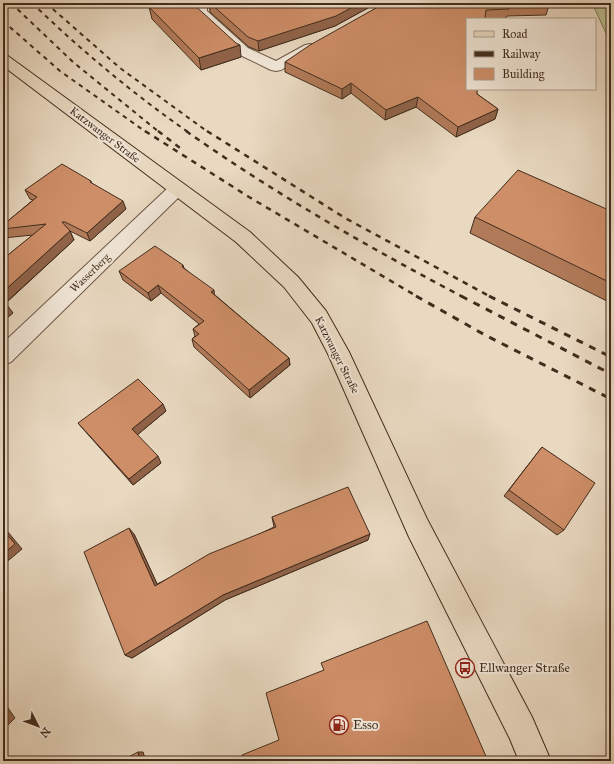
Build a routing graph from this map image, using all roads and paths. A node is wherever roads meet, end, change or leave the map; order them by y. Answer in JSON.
{"nodes":[{"id":1,"x":201,"y":3,"type":"edge"},
{"id":2,"x":321,"y":42,"type":"edge"},
{"id":3,"x":3,"y":59,"type":"edge"},
{"id":4,"x":177,"y":189,"type":"junction"},
{"id":5,"x":3,"y":356,"type":"edge"},
{"id":6,"x":535,"y":761,"type":"edge"}],
"edges":[{"from":1,"to":2,"type":"street"},
{"from":3,"to":4,"type":"main road","name":"Katzwanger Straße"},
{"from":4,"to":5,"type":"street","name":"Wasserberg"},
{"from":4,"to":6,"type":"main road","name":"Katzwanger Straße"}]}
